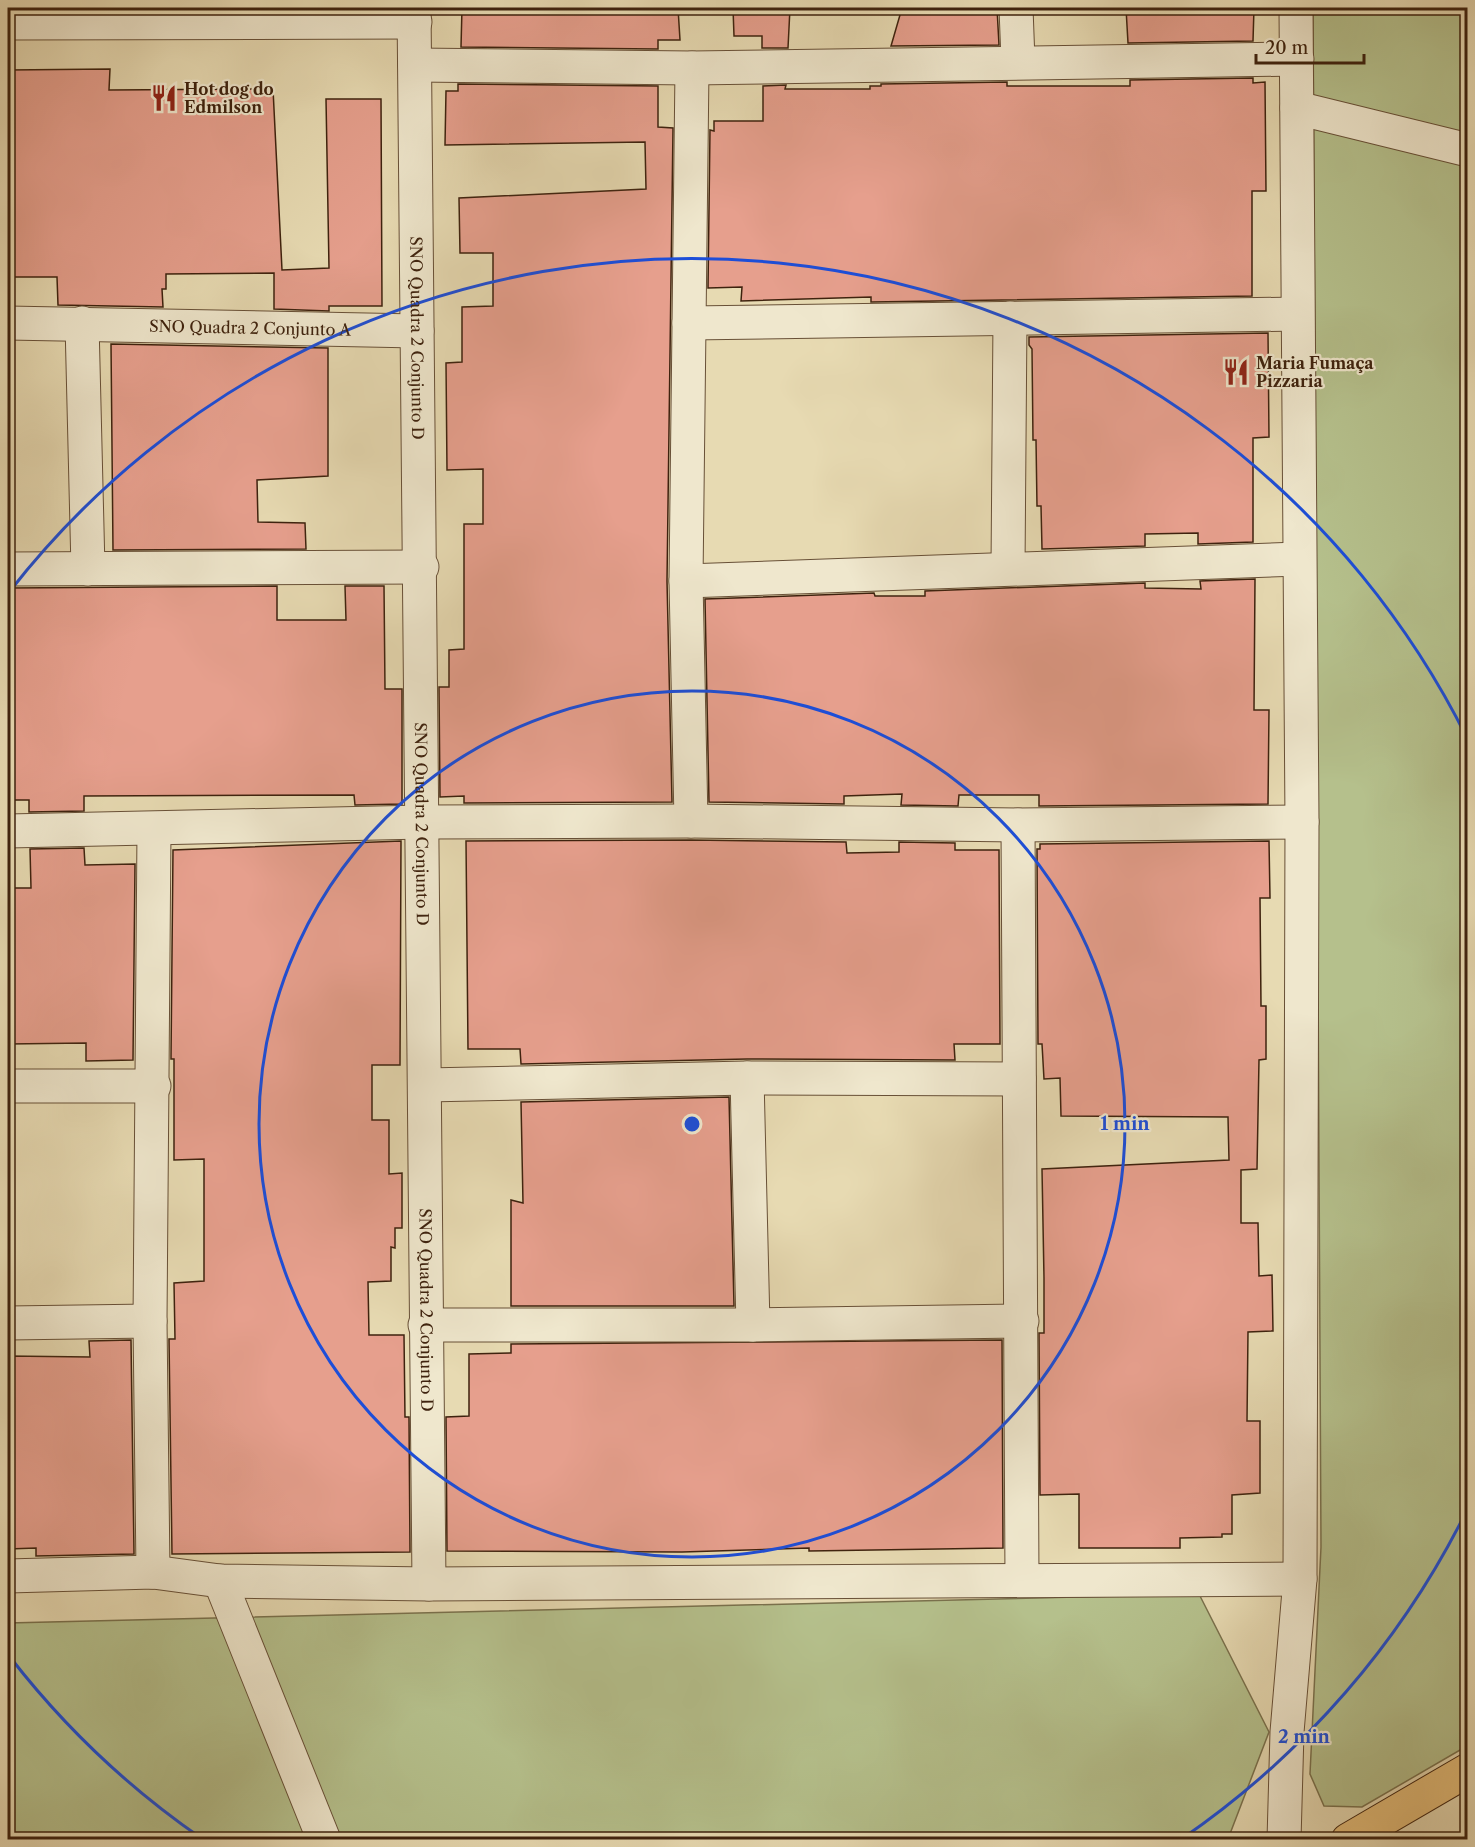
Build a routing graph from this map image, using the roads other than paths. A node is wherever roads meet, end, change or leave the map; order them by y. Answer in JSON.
{"nodes":[{"id":1,"x":1016,"y":8,"type":"edge"},
{"id":2,"x":1296,"y":8,"type":"edge"},
{"id":3,"x":415,"y":14,"type":"edge"},
{"id":4,"x":8,"y":23,"type":"edge"},
{"id":5,"x":1297,"y":59,"type":"junction"},
{"id":6,"x":1018,"y":61,"type":"junction"},
{"id":7,"x":415,"y":65,"type":"junction"},
{"id":8,"x":692,"y":68,"type":"junction"},
{"id":9,"x":1297,"y":108,"type":"junction"},
{"id":10,"x":1467,"y":150,"type":"edge"},
{"id":11,"x":1297,"y":314,"type":"junction"},
{"id":12,"x":1010,"y":318,"type":"junction"},
{"id":13,"x":8,"y":323,"type":"edge"},
{"id":14,"x":82,"y":323,"type":"junction"},
{"id":15,"x":688,"y":323,"type":"junction"},
{"id":16,"x":417,"y":331,"type":"junction"},
{"id":17,"x":1299,"y":559,"type":"junction"},
{"id":18,"x":422,"y":567,"type":"junction"},
{"id":19,"x":1008,"y":568,"type":"junction"},
{"id":20,"x":8,"y":569,"type":"edge"},
{"id":21,"x":88,"y":569,"type":"junction"},
{"id":22,"x":686,"y":581,"type":"junction"},
{"id":23,"x":691,"y":821,"type":"junction"},
{"id":24,"x":423,"y":822,"type":"junction"},
{"id":25,"x":1302,"y":822,"type":"junction"},
{"id":26,"x":1018,"y":825,"type":"junction"},
{"id":27,"x":154,"y":830,"type":"junction"},
{"id":28,"x":8,"y":831,"type":"edge"},
{"id":29,"x":747,"y":1078,"type":"junction"},
{"id":30,"x":1019,"y":1079,"type":"junction"},
{"id":31,"x":426,"y":1085,"type":"junction"},
{"id":32,"x":8,"y":1086,"type":"edge"},
{"id":33,"x":154,"y":1086,"type":"junction"},
{"id":34,"x":150,"y":1321,"type":"junction"},
{"id":35,"x":1022,"y":1321,"type":"junction"},
{"id":36,"x":8,"y":1323,"type":"edge"},
{"id":37,"x":425,"y":1325,"type":"junction"},
{"id":38,"x":753,"y":1325,"type":"junction"},
{"id":39,"x":153,"y":1572,"type":"junction"},
{"id":40,"x":8,"y":1576,"type":"edge"},
{"id":41,"x":1022,"y":1579,"type":"junction"},
{"id":42,"x":1300,"y":1579,"type":"junction"},
{"id":43,"x":220,"y":1581,"type":"junction"},
{"id":44,"x":429,"y":1584,"type":"junction"},
{"id":45,"x":1467,"y":1770,"type":"edge"},
{"id":46,"x":324,"y":1839,"type":"edge"},
{"id":47,"x":1284,"y":1839,"type":"edge"},
{"id":48,"x":1348,"y":1839,"type":"edge"}],
"edges":[{"from":1,"to":6,"type":"street"},
{"from":2,"to":5,"type":"street"},
{"from":3,"to":4,"type":"street"},
{"from":3,"to":7,"type":"street","name":"SNO Quadra 2 Conjunto D"},
{"from":5,"to":6,"type":"street"},
{"from":5,"to":9,"type":"street"},
{"from":6,"to":8,"type":"street"},
{"from":7,"to":8,"type":"street"},
{"from":7,"to":16,"type":"street","name":"SNO Quadra 2 Conjunto D"},
{"from":8,"to":15,"type":"street"},
{"from":9,"to":10,"type":"street"},
{"from":9,"to":11,"type":"street"},
{"from":11,"to":12,"type":"street"},
{"from":11,"to":17,"type":"street"},
{"from":12,"to":15,"type":"street"},
{"from":12,"to":19,"type":"street"},
{"from":13,"to":14,"type":"street","name":"SNO Quadra 2 Conjunto A"},
{"from":14,"to":16,"type":"street","name":"SNO Quadra 2 Conjunto A"},
{"from":14,"to":21,"type":"street"},
{"from":15,"to":22,"type":"street"},
{"from":16,"to":18,"type":"street","name":"SNO Quadra 2 Conjunto D"},
{"from":17,"to":19,"type":"street"},
{"from":17,"to":25,"type":"street"},
{"from":18,"to":21,"type":"street"},
{"from":18,"to":24,"type":"street","name":"SNO Quadra 2 Conjunto D"},
{"from":19,"to":22,"type":"street"},
{"from":20,"to":21,"type":"street"},
{"from":22,"to":23,"type":"street"},
{"from":23,"to":24,"type":"street"},
{"from":23,"to":26,"type":"street"},
{"from":24,"to":27,"type":"street"},
{"from":24,"to":31,"type":"street","name":"SNO Quadra 2 Conjunto D"},
{"from":25,"to":26,"type":"street"},
{"from":25,"to":42,"type":"street"},
{"from":26,"to":30,"type":"street"},
{"from":27,"to":28,"type":"street"},
{"from":27,"to":33,"type":"street"},
{"from":29,"to":30,"type":"street"},
{"from":29,"to":31,"type":"street"},
{"from":29,"to":38,"type":"street"},
{"from":30,"to":35,"type":"street"},
{"from":31,"to":37,"type":"street","name":"SNO Quadra 2 Conjunto D"},
{"from":32,"to":33,"type":"street"},
{"from":33,"to":34,"type":"street"},
{"from":34,"to":36,"type":"street"},
{"from":34,"to":39,"type":"street"},
{"from":35,"to":38,"type":"street"},
{"from":35,"to":41,"type":"street"},
{"from":37,"to":38,"type":"street"},
{"from":37,"to":44,"type":"street","name":"SNO Quadra 2 Conjunto D"},
{"from":39,"to":40,"type":"street"},
{"from":39,"to":43,"type":"street"},
{"from":41,"to":42,"type":"street"},
{"from":41,"to":44,"type":"street"},
{"from":42,"to":47,"type":"street"},
{"from":43,"to":44,"type":"street"},
{"from":43,"to":46,"type":"street"},
{"from":45,"to":48,"type":"main road"}]}
